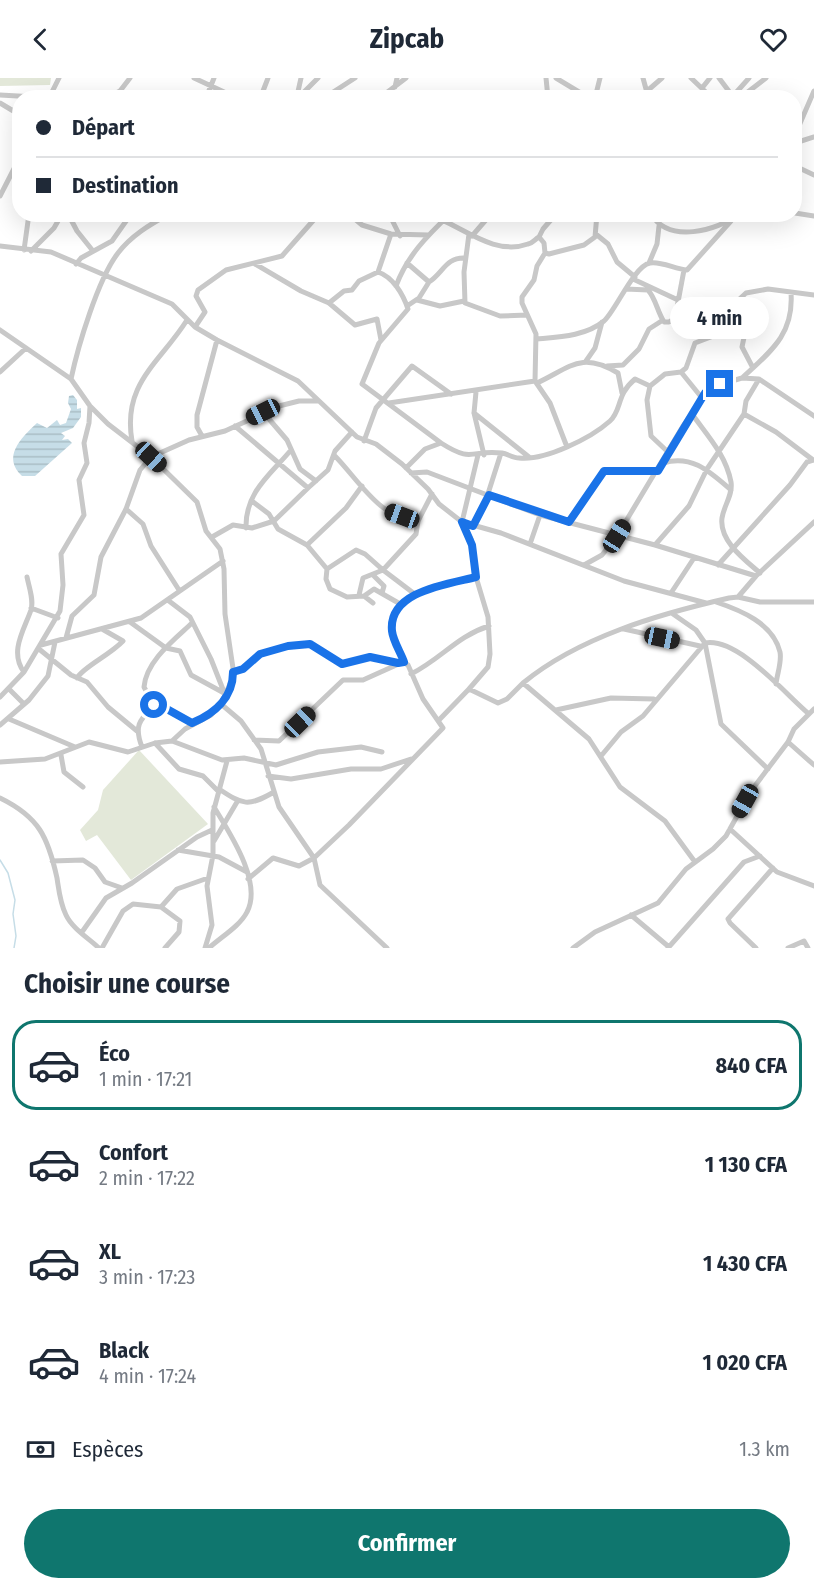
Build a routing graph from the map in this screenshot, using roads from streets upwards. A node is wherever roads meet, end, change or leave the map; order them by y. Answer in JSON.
{"nodes":[{"id":1,"x":130,"y":78,"type":"edge"},
{"id":2,"x":194,"y":78,"type":"edge"},
{"id":3,"x":214,"y":78,"type":"edge"},
{"id":4,"x":318,"y":78,"type":"edge"},
{"id":5,"x":355,"y":78,"type":"edge"},
{"id":6,"x":397,"y":78,"type":"edge"},
{"id":7,"x":406,"y":78,"type":"edge"},
{"id":8,"x":556,"y":78,"type":"edge"},
{"id":9,"x":643,"y":78,"type":"edge"},
{"id":10,"x":662,"y":78,"type":"edge"},
{"id":11,"x":691,"y":78,"type":"edge"},
{"id":12,"x":710,"y":78,"type":"edge"},
{"id":13,"x":749,"y":78,"type":"edge"},
{"id":14,"x":765,"y":78,"type":"edge"},
{"id":15,"x":211,"y":86,"type":"junction"},
{"id":16,"x":395,"y":87,"type":"junction"},
{"id":17,"x":702,"y":88,"type":"joint"},
{"id":18,"x":646,"y":89,"type":"joint"},
{"id":19,"x":121,"y":90,"type":"edge"},
{"id":20,"x":209,"y":90,"type":"edge"},
{"id":21,"x":220,"y":90,"type":"edge"},
{"id":22,"x":305,"y":90,"type":"edge"},
{"id":23,"x":336,"y":90,"type":"edge"},
{"id":24,"x":390,"y":90,"type":"edge"},
{"id":25,"x":576,"y":90,"type":"edge"},
{"id":26,"x":739,"y":90,"type":"edge"},
{"id":27,"x":750,"y":90,"type":"edge"},
{"id":28,"x":814,"y":91,"type":"edge"},
{"id":29,"x":802,"y":119,"type":"edge"},
{"id":30,"x":12,"y":172,"type":"edge"},
{"id":31,"x":0,"y":195,"type":"edge"},
{"id":32,"x":28,"y":222,"type":"edge"},
{"id":33,"x":57,"y":222,"type":"edge"},
{"id":34,"x":72,"y":222,"type":"edge"},
{"id":35,"x":126,"y":222,"type":"edge"},
{"id":36,"x":156,"y":222,"type":"edge"},
{"id":37,"x":313,"y":222,"type":"edge"},
{"id":38,"x":358,"y":222,"type":"edge"},
{"id":39,"x":393,"y":222,"type":"edge"},
{"id":40,"x":443,"y":222,"type":"edge"},
{"id":41,"x":448,"y":222,"type":"edge"},
{"id":42,"x":483,"y":222,"type":"edge"},
{"id":43,"x":549,"y":222,"type":"edge"},
{"id":44,"x":597,"y":222,"type":"edge"},
{"id":45,"x":656,"y":222,"type":"edge"},
{"id":46,"x":727,"y":222,"type":"edge"},
{"id":47,"x":730,"y":222,"type":"edge"},
{"id":48,"x":659,"y":226,"type":"junction"},
{"id":49,"x":391,"y":234,"type":"junction"},
{"id":50,"x":428,"y":235,"type":"junction"},
{"id":51,"x":471,"y":235,"type":"junction"},
{"id":52,"x":597,"y":235,"type":"junction"},
{"id":53,"x":400,"y":236,"type":"junction"},
{"id":54,"x":539,"y":237,"type":"junction"},
{"id":55,"x":0,"y":246,"type":"edge"},
{"id":56,"x":24,"y":250,"type":"junction"},
{"id":57,"x":31,"y":251,"type":"junction"},
{"id":58,"x":93,"y":251,"type":"junction"},
{"id":59,"x":545,"y":254,"type":"junction"},
{"id":60,"x":465,"y":258,"type":"junction"},
{"id":61,"x":407,"y":263,"type":"junction"},
{"id":62,"x":649,"y":263,"type":"junction"},
{"id":63,"x":76,"y":264,"type":"junction"},
{"id":64,"x":255,"y":264,"type":"junction"},
{"id":65,"x":684,"y":270,"type":"junction"},
{"id":66,"x":378,"y":272,"type":"junction"},
{"id":67,"x":106,"y":275,"type":"junction"},
{"id":68,"x":634,"y":278,"type":"junction"},
{"id":69,"x":429,"y":282,"type":"junction"},
{"id":70,"x":396,"y":286,"type":"junction"},
{"id":71,"x":626,"y":290,"type":"junction"},
{"id":72,"x":792,"y":293,"type":"junction"},
{"id":73,"x":814,"y":295,"type":"edge"},
{"id":74,"x":417,"y":300,"type":"junction"},
{"id":75,"x":464,"y":301,"type":"junction"},
{"id":76,"x":678,"y":302,"type":"junction"},
{"id":77,"x":329,"y":303,"type":"junction"},
{"id":78,"x":733,"y":304,"type":"junction"},
{"id":79,"x":407,"y":306,"type":"junction"},
{"id":80,"x":527,"y":315,"type":"junction"},
{"id":81,"x":187,"y":320,"type":"junction"},
{"id":82,"x":663,"y":320,"type":"junction"},
{"id":83,"x":602,"y":322,"type":"junction"},
{"id":84,"x":195,"y":327,"type":"junction"},
{"id":85,"x":0,"y":330,"type":"edge"},
{"id":86,"x":537,"y":339,"type":"junction"},
{"id":87,"x":217,"y":340,"type":"junction"},
{"id":88,"x":381,"y":341,"type":"junction"},
{"id":89,"x":26,"y":348,"type":"junction"},
{"id":90,"x":586,"y":361,"type":"junction"},
{"id":91,"x":604,"y":366,"type":"junction"},
{"id":92,"x":753,"y":368,"type":"junction"},
{"id":93,"x":0,"y":372,"type":"edge"},
{"id":94,"x":681,"y":372,"type":"junction"},
{"id":95,"x":742,"y":378,"type":"junction"},
{"id":96,"x":71,"y":379,"type":"junction"},
{"id":97,"x":759,"y":379,"type":"junction"},
{"id":98,"x":536,"y":382,"type":"junction"},
{"id":99,"x":650,"y":386,"type":"junction"},
{"id":100,"x":476,"y":392,"type":"junction"},
{"id":101,"x":622,"y":393,"type":"junction"},
{"id":102,"x":452,"y":395,"type":"junction"},
{"id":103,"x":702,"y":398,"type":"junction"},
{"id":104,"x":382,"y":399,"type":"junction"},
{"id":105,"x":319,"y":401,"type":"junction"},
{"id":106,"x":389,"y":403,"type":"junction"},
{"id":107,"x":90,"y":406,"type":"junction"},
{"id":108,"x":263,"y":412,"type":"junction"},
{"id":109,"x":474,"y":413,"type":"junction"},
{"id":110,"x":692,"y":414,"type":"junction"},
{"id":111,"x":744,"y":414,"type":"junction"},
{"id":112,"x":814,"y":416,"type":"edge"},
{"id":113,"x":235,"y":426,"type":"junction"},
{"id":114,"x":352,"y":432,"type":"junction"},
{"id":115,"x":202,"y":436,"type":"junction"},
{"id":116,"x":364,"y":441,"type":"junction"},
{"id":117,"x":132,"y":442,"type":"junction"},
{"id":118,"x":441,"y":442,"type":"junction"},
{"id":119,"x":567,"y":447,"type":"junction"},
{"id":120,"x":291,"y":450,"type":"junction"},
{"id":121,"x":719,"y":450,"type":"junction"},
{"id":122,"x":501,"y":453,"type":"junction"},
{"id":123,"x":669,"y":453,"type":"junction"},
{"id":124,"x":334,"y":455,"type":"junction"},
{"id":125,"x":481,"y":455,"type":"junction"},
{"id":126,"x":151,"y":457,"type":"junction"},
{"id":127,"x":529,"y":457,"type":"junction"},
{"id":128,"x":813,"y":460,"type":"edge"},
{"id":129,"x":663,"y":463,"type":"junction"},
{"id":130,"x":277,"y":464,"type":"junction"},
{"id":131,"x":707,"y":470,"type":"junction"},
{"id":132,"x":409,"y":471,"type":"junction"},
{"id":133,"x":658,"y":471,"type":"junction"},
{"id":134,"x":316,"y":481,"type":"junction"},
{"id":135,"x":362,"y":486,"type":"junction"},
{"id":136,"x":308,"y":488,"type":"junction"},
{"id":137,"x":471,"y":489,"type":"junction"},
{"id":138,"x":731,"y":490,"type":"junction"},
{"id":139,"x":432,"y":494,"type":"junction"},
{"id":140,"x":489,"y":495,"type":"junction"},
{"id":141,"x":252,"y":501,"type":"junction"},
{"id":142,"x":126,"y":509,"type":"junction"},
{"id":143,"x":540,"y":514,"type":"junction"},
{"id":144,"x":418,"y":520,"type":"junction"},
{"id":145,"x":274,"y":521,"type":"junction"},
{"id":146,"x":462,"y":522,"type":"junction"},
{"id":147,"x":569,"y":522,"type":"junction"},
{"id":148,"x":814,"y":522,"type":"edge"},
{"id":149,"x":473,"y":526,"type":"junction"},
{"id":150,"x":246,"y":528,"type":"junction"},
{"id":151,"x":617,"y":536,"type":"junction"},
{"id":152,"x":212,"y":537,"type":"junction"},
{"id":153,"x":308,"y":544,"type":"junction"},
{"id":154,"x":530,"y":544,"type":"junction"},
{"id":155,"x":655,"y":545,"type":"junction"},
{"id":156,"x":732,"y":549,"type":"junction"},
{"id":157,"x":694,"y":558,"type":"junction"},
{"id":158,"x":223,"y":561,"type":"junction"},
{"id":159,"x":584,"y":565,"type":"junction"},
{"id":160,"x":718,"y":565,"type":"junction"},
{"id":161,"x":327,"y":569,"type":"junction"},
{"id":162,"x":383,"y":570,"type":"junction"},
{"id":163,"x":758,"y":574,"type":"junction"},
{"id":164,"x":374,"y":576,"type":"junction"},
{"id":165,"x":27,"y":577,"type":"dead end"},
{"id":166,"x":476,"y":577,"type":"junction"},
{"id":167,"x":179,"y":590,"type":"junction"},
{"id":168,"x":671,"y":592,"type":"junction"},
{"id":169,"x":382,"y":593,"type":"junction"},
{"id":170,"x":416,"y":595,"type":"junction"},
{"id":171,"x":362,"y":596,"type":"junction"},
{"id":172,"x":738,"y":597,"type":"junction"},
{"id":173,"x":169,"y":601,"type":"junction"},
{"id":174,"x":714,"y":602,"type":"junction"},
{"id":175,"x":814,"y":602,"type":"edge"},
{"id":176,"x":373,"y":603,"type":"dead end"},
{"id":177,"x":706,"y":603,"type":"junction"},
{"id":178,"x":402,"y":605,"type":"junction"},
{"id":179,"x":32,"y":608,"type":"junction"},
{"id":180,"x":673,"y":614,"type":"junction"},
{"id":181,"x":58,"y":618,"type":"junction"},
{"id":182,"x":130,"y":622,"type":"junction"},
{"id":183,"x":192,"y":623,"type":"junction"},
{"id":184,"x":489,"y":626,"type":"junction"},
{"id":185,"x":102,"y":629,"type":"junction"},
{"id":186,"x":624,"y":629,"type":"junction"},
{"id":187,"x":66,"y":638,"type":"junction"},
{"id":188,"x":55,"y":642,"type":"junction"},
{"id":189,"x":703,"y":645,"type":"junction"},
{"id":190,"x":40,"y":647,"type":"junction"},
{"id":191,"x":166,"y":648,"type":"junction"},
{"id":192,"x":52,"y":659,"type":"junction"},
{"id":193,"x":401,"y":663,"type":"junction"},
{"id":194,"x":342,"y":664,"type":"junction"},
{"id":195,"x":24,"y":672,"type":"junction"},
{"id":196,"x":233,"y":672,"type":"junction"},
{"id":197,"x":411,"y":674,"type":"junction"},
{"id":198,"x":77,"y":678,"type":"junction"},
{"id":199,"x":344,"y":680,"type":"junction"},
{"id":200,"x":523,"y":683,"type":"junction"},
{"id":201,"x":776,"y":684,"type":"junction"},
{"id":202,"x":470,"y":688,"type":"junction"},
{"id":203,"x":9,"y":689,"type":"junction"},
{"id":204,"x":225,"y":695,"type":"junction"},
{"id":205,"x":0,"y":697,"type":"edge"},
{"id":206,"x":654,"y":699,"type":"junction"},
{"id":207,"x":156,"y":703,"type":"junction"},
{"id":208,"x":24,"y":704,"type":"junction"},
{"id":209,"x":221,"y":705,"type":"junction"},
{"id":210,"x":556,"y":710,"type":"junction"},
{"id":211,"x":812,"y":712,"type":"edge"},
{"id":212,"x":9,"y":719,"type":"junction"},
{"id":213,"x":439,"y":720,"type":"junction"},
{"id":214,"x":192,"y":723,"type":"junction"},
{"id":215,"x":0,"y":725,"type":"edge"},
{"id":216,"x":137,"y":731,"type":"junction"},
{"id":217,"x":254,"y":740,"type":"junction"},
{"id":218,"x":172,"y":741,"type":"junction"},
{"id":219,"x":788,"y":742,"type":"junction"},
{"id":220,"x":155,"y":743,"type":"junction"},
{"id":221,"x":75,"y":747,"type":"junction"},
{"id":222,"x":142,"y":747,"type":"junction"},
{"id":223,"x":382,"y":752,"type":"dead end"},
{"id":224,"x":61,"y":755,"type":"junction"},
{"id":225,"x":601,"y":756,"type":"junction"},
{"id":226,"x":414,"y":758,"type":"junction"},
{"id":227,"x":227,"y":760,"type":"junction"},
{"id":228,"x":0,"y":762,"type":"edge"},
{"id":229,"x":265,"y":763,"type":"junction"},
{"id":230,"x":814,"y":765,"type":"edge"},
{"id":231,"x":768,"y":769,"type":"junction"},
{"id":232,"x":268,"y":776,"type":"junction"},
{"id":233,"x":83,"y":787,"type":"dead end"},
{"id":234,"x":219,"y":790,"type":"junction"},
{"id":235,"x":274,"y":792,"type":"junction"},
{"id":236,"x":0,"y":798,"type":"edge"},
{"id":237,"x":237,"y":801,"type":"junction"},
{"id":238,"x":214,"y":807,"type":"junction"},
{"id":239,"x":224,"y":824,"type":"junction"},
{"id":240,"x":730,"y":829,"type":"junction"},
{"id":241,"x":212,"y":830,"type":"junction"},
{"id":242,"x":213,"y":842,"type":"junction"},
{"id":243,"x":178,"y":850,"type":"junction"},
{"id":244,"x":213,"y":855,"type":"junction"},
{"id":245,"x":760,"y":856,"type":"junction"},
{"id":246,"x":314,"y":858,"type":"junction"},
{"id":247,"x":52,"y":861,"type":"junction"},
{"id":248,"x":695,"y":862,"type":"junction"},
{"id":249,"x":773,"y":868,"type":"junction"},
{"id":250,"x":247,"y":872,"type":"junction"},
{"id":251,"x":208,"y":878,"type":"junction"},
{"id":252,"x":248,"y":879,"type":"junction"},
{"id":253,"x":813,"y":884,"type":"edge"},
{"id":254,"x":122,"y":888,"type":"junction"},
{"id":255,"x":161,"y":907,"type":"junction"},
{"id":256,"x":631,"y":915,"type":"junction"},
{"id":257,"x":82,"y":932,"type":"junction"},
{"id":258,"x":668,"y":947,"type":"edge"},
{"id":259,"x":100,"y":948,"type":"edge"},
{"id":260,"x":165,"y":948,"type":"edge"},
{"id":261,"x":207,"y":948,"type":"edge"},
{"id":262,"x":387,"y":948,"type":"edge"},
{"id":263,"x":573,"y":948,"type":"edge"},
{"id":264,"x":756,"y":948,"type":"edge"},
{"id":265,"x":788,"y":948,"type":"edge"},
{"id":266,"x":808,"y":948,"type":"edge"}],
"edges":[{"from":1,"to":19,"type":"street"},
{"from":2,"to":15,"type":"street"},
{"from":3,"to":15,"type":"street"},
{"from":4,"to":22,"type":"street"},
{"from":5,"to":23,"type":"street"},
{"from":6,"to":16,"type":"street"},
{"from":7,"to":16,"type":"street"},
{"from":8,"to":25,"type":"street"},
{"from":9,"to":18,"type":"street"},
{"from":10,"to":18,"type":"street"},
{"from":11,"to":17,"type":"street"},
{"from":12,"to":17,"type":"street"},
{"from":13,"to":26,"type":"street"},
{"from":14,"to":27,"type":"street"},
{"from":15,"to":20,"type":"street"},
{"from":15,"to":21,"type":"street"},
{"from":16,"to":24,"type":"street"},
{"from":28,"to":29,"type":"street"},
{"from":30,"to":31,"type":"street"},
{"from":32,"to":56,"type":"street"},
{"from":33,"to":57,"type":"street"},
{"from":34,"to":58,"type":"street"},
{"from":35,"to":58,"type":"street"},
{"from":36,"to":67,"type":"street"},
{"from":37,"to":64,"type":"street"},
{"from":38,"to":49,"type":"street"},
{"from":39,"to":53,"type":"street"},
{"from":40,"to":50,"type":"street"},
{"from":41,"to":51,"type":"street"},
{"from":42,"to":51,"type":"street"},
{"from":43,"to":54,"type":"street"},
{"from":44,"to":52,"type":"street"},
{"from":45,"to":48,"type":"street"},
{"from":46,"to":48,"type":"street"},
{"from":47,"to":65,"type":"street"},
{"from":48,"to":62,"type":"street"},
{"from":49,"to":53,"type":"street"},
{"from":49,"to":66,"type":"street"},
{"from":50,"to":53,"type":"street"},
{"from":50,"to":61,"type":"street"},
{"from":51,"to":54,"type":"street"},
{"from":51,"to":60,"type":"street"},
{"from":52,"to":59,"type":"street"},
{"from":52,"to":68,"type":"street"},
{"from":54,"to":59,"type":"street"},
{"from":55,"to":56,"type":"street"},
{"from":56,"to":57,"type":"street"},
{"from":57,"to":63,"type":"street"},
{"from":58,"to":63,"type":"street"},
{"from":59,"to":80,"type":"street"},
{"from":60,"to":69,"type":"street"},
{"from":60,"to":75,"type":"street"},
{"from":61,"to":69,"type":"street"},
{"from":61,"to":70,"type":"street"},
{"from":62,"to":65,"type":"street"},
{"from":62,"to":68,"type":"street"},
{"from":63,"to":67,"type":"street"},
{"from":64,"to":77,"type":"street"},
{"from":64,"to":84,"type":"street"},
{"from":65,"to":76,"type":"street"},
{"from":66,"to":70,"type":"street"},
{"from":66,"to":77,"type":"street"},
{"from":67,"to":81,"type":"street"},
{"from":67,"to":96,"type":"street"},
{"from":68,"to":71,"type":"street"},
{"from":68,"to":76,"type":"street"},
{"from":69,"to":74,"type":"street"},
{"from":70,"to":79,"type":"street"},
{"from":71,"to":82,"type":"street"},
{"from":71,"to":83,"type":"street"},
{"from":72,"to":73,"type":"street"},
{"from":72,"to":78,"type":"street"},
{"from":72,"to":92,"type":"street"},
{"from":74,"to":75,"type":"street"},
{"from":74,"to":79,"type":"street"},
{"from":75,"to":80,"type":"street"},
{"from":76,"to":78,"type":"street"},
{"from":76,"to":82,"type":"street"},
{"from":77,"to":88,"type":"street"},
{"from":78,"to":92,"type":"street"},
{"from":78,"to":94,"type":"street"},
{"from":79,"to":88,"type":"street"},
{"from":80,"to":86,"type":"street"},
{"from":81,"to":84,"type":"street"},
{"from":81,"to":117,"type":"street"},
{"from":82,"to":91,"type":"street"},
{"from":83,"to":86,"type":"street"},
{"from":83,"to":90,"type":"street"},
{"from":84,"to":87,"type":"street"},
{"from":85,"to":89,"type":"street"},
{"from":86,"to":98,"type":"street"},
{"from":87,"to":105,"type":"street"},
{"from":87,"to":115,"type":"street"},
{"from":88,"to":104,"type":"street"},
{"from":89,"to":93,"type":"street"},
{"from":89,"to":96,"type":"street"},
{"from":90,"to":91,"type":"street"},
{"from":90,"to":98,"type":"street"},
{"from":91,"to":101,"type":"street"},
{"from":92,"to":95,"type":"street"},
{"from":94,"to":99,"type":"street"},
{"from":94,"to":103,"type":"street"},
{"from":95,"to":97,"type":"street"},
{"from":95,"to":103,"type":"street"},
{"from":96,"to":107,"type":"street"},
{"from":97,"to":111,"type":"street"},
{"from":97,"to":112,"type":"street"},
{"from":98,"to":100,"type":"street"},
{"from":98,"to":119,"type":"street"},
{"from":99,"to":101,"type":"street"},
{"from":99,"to":123,"type":"street"},
{"from":100,"to":102,"type":"street"},
{"from":100,"to":109,"type":"street"},
{"from":101,"to":119,"type":"street"},
{"from":102,"to":104,"type":"street"},
{"from":102,"to":106,"type":"street"},
{"from":103,"to":110,"type":"street"},
{"from":104,"to":106,"type":"street"},
{"from":104,"to":116,"type":"street"},
{"from":105,"to":108,"type":"street"},
{"from":105,"to":114,"type":"street"},
{"from":106,"to":118,"type":"street"},
{"from":107,"to":117,"type":"street"},
{"from":107,"to":181,"type":"street"},
{"from":108,"to":113,"type":"street"},
{"from":108,"to":120,"type":"street"},
{"from":109,"to":125,"type":"street"},
{"from":109,"to":127,"type":"street"},
{"from":110,"to":121,"type":"street"},
{"from":110,"to":123,"type":"street"},
{"from":111,"to":121,"type":"street"},
{"from":111,"to":128,"type":"street"},
{"from":113,"to":115,"type":"street"},
{"from":113,"to":130,"type":"street"},
{"from":114,"to":116,"type":"street"},
{"from":114,"to":124,"type":"street"},
{"from":115,"to":126,"type":"street"},
{"from":116,"to":132,"type":"street"},
{"from":117,"to":126,"type":"street"},
{"from":118,"to":125,"type":"street"},
{"from":118,"to":132,"type":"street"},
{"from":119,"to":127,"type":"street"},
{"from":120,"to":130,"type":"street"},
{"from":120,"to":134,"type":"street"},
{"from":121,"to":131,"type":"street"},
{"from":121,"to":138,"type":"street"},
{"from":122,"to":125,"type":"street"},
{"from":122,"to":127,"type":"street"},
{"from":122,"to":140,"type":"street"},
{"from":123,"to":129,"type":"street"},
{"from":124,"to":134,"type":"street"},
{"from":124,"to":135,"type":"street"},
{"from":125,"to":137,"type":"street"},
{"from":126,"to":142,"type":"street"},
{"from":126,"to":152,"type":"street"},
{"from":128,"to":156,"type":"street"},
{"from":129,"to":131,"type":"street"},
{"from":129,"to":133,"type":"street"},
{"from":130,"to":136,"type":"street"},
{"from":130,"to":141,"type":"street"},
{"from":131,"to":138,"type":"street"},
{"from":131,"to":155,"type":"street"},
{"from":132,"to":137,"type":"street"},
{"from":132,"to":139,"type":"street"},
{"from":133,"to":147,"type":"street"},
{"from":133,"to":151,"type":"street"},
{"from":134,"to":136,"type":"street"},
{"from":135,"to":144,"type":"street"},
{"from":135,"to":153,"type":"street"},
{"from":136,"to":145,"type":"street"},
{"from":137,"to":140,"type":"street"},
{"from":137,"to":146,"type":"street"},
{"from":138,"to":156,"type":"street"},
{"from":139,"to":144,"type":"street"},
{"from":139,"to":146,"type":"street"},
{"from":140,"to":143,"type":"street"},
{"from":140,"to":149,"type":"street"},
{"from":141,"to":145,"type":"street"},
{"from":141,"to":150,"type":"street"},
{"from":142,"to":167,"type":"street"},
{"from":142,"to":187,"type":"street"},
{"from":143,"to":147,"type":"street"},
{"from":143,"to":154,"type":"street"},
{"from":144,"to":162,"type":"street"},
{"from":145,"to":150,"type":"street"},
{"from":145,"to":153,"type":"street"},
{"from":146,"to":149,"type":"street"},
{"from":146,"to":166,"type":"street"},
{"from":147,"to":151,"type":"street"},
{"from":148,"to":163,"type":"street"},
{"from":149,"to":154,"type":"street"},
{"from":150,"to":152,"type":"street"},
{"from":151,"to":155,"type":"street"},
{"from":151,"to":159,"type":"street"},
{"from":152,"to":158,"type":"street"},
{"from":153,"to":161,"type":"street"},
{"from":154,"to":159,"type":"street"},
{"from":155,"to":157,"type":"street"},
{"from":156,"to":160,"type":"street"},
{"from":156,"to":163,"type":"street"},
{"from":157,"to":160,"type":"street"},
{"from":157,"to":168,"type":"street"},
{"from":158,"to":167,"type":"street"},
{"from":158,"to":196,"type":"street"},
{"from":159,"to":168,"type":"street"},
{"from":160,"to":163,"type":"street"},
{"from":161,"to":162,"type":"street"},
{"from":161,"to":171,"type":"street"},
{"from":162,"to":164,"type":"street"},
{"from":162,"to":170,"type":"street"},
{"from":163,"to":172,"type":"street"},
{"from":164,"to":169,"type":"street"},
{"from":164,"to":171,"type":"street"},
{"from":165,"to":179,"type":"street"},
{"from":166,"to":170,"type":"street"},
{"from":166,"to":184,"type":"street"},
{"from":167,"to":173,"type":"street"},
{"from":168,"to":177,"type":"street"},
{"from":169,"to":171,"type":"street"},
{"from":169,"to":178,"type":"street"},
{"from":170,"to":178,"type":"street"},
{"from":171,"to":176,"type":"street"},
{"from":172,"to":174,"type":"street"},
{"from":172,"to":175,"type":"street"},
{"from":173,"to":182,"type":"street"},
{"from":173,"to":183,"type":"street"},
{"from":174,"to":177,"type":"street"},
{"from":174,"to":201,"type":"street"},
{"from":177,"to":180,"type":"street"},
{"from":178,"to":193,"type":"street"},
{"from":179,"to":181,"type":"street"},
{"from":179,"to":195,"type":"street"},
{"from":180,"to":186,"type":"street"},
{"from":180,"to":189,"type":"street"},
{"from":181,"to":190,"type":"street"},
{"from":182,"to":185,"type":"street"},
{"from":182,"to":191,"type":"street"},
{"from":183,"to":191,"type":"street"},
{"from":183,"to":204,"type":"street"},
{"from":184,"to":197,"type":"street"},
{"from":184,"to":202,"type":"street"},
{"from":185,"to":187,"type":"street"},
{"from":185,"to":198,"type":"street"},
{"from":186,"to":189,"type":"street"},
{"from":186,"to":200,"type":"street"},
{"from":187,"to":188,"type":"street"},
{"from":188,"to":190,"type":"street"},
{"from":188,"to":192,"type":"street"},
{"from":189,"to":201,"type":"street"},
{"from":189,"to":206,"type":"street"},
{"from":189,"to":231,"type":"street"},
{"from":190,"to":192,"type":"street"},
{"from":190,"to":195,"type":"street"},
{"from":191,"to":204,"type":"street"},
{"from":191,"to":207,"type":"street"},
{"from":192,"to":198,"type":"street"},
{"from":192,"to":208,"type":"street"},
{"from":193,"to":194,"type":"street"},
{"from":193,"to":197,"type":"street"},
{"from":193,"to":199,"type":"street"},
{"from":194,"to":196,"type":"street"},
{"from":194,"to":199,"type":"street"},
{"from":195,"to":203,"type":"street"},
{"from":196,"to":204,"type":"street"},
{"from":197,"to":213,"type":"street"},
{"from":198,"to":216,"type":"street"},
{"from":199,"to":217,"type":"street"},
{"from":200,"to":202,"type":"street"},
{"from":200,"to":210,"type":"street"},
{"from":201,"to":211,"type":"street"},
{"from":202,"to":213,"type":"street"},
{"from":203,"to":205,"type":"street"},
{"from":203,"to":208,"type":"street"},
{"from":204,"to":209,"type":"street"},
{"from":206,"to":210,"type":"street"},
{"from":206,"to":225,"type":"street"},
{"from":207,"to":214,"type":"street"},
{"from":207,"to":216,"type":"street"},
{"from":208,"to":212,"type":"street"},
{"from":209,"to":214,"type":"street"},
{"from":209,"to":217,"type":"street"},
{"from":210,"to":225,"type":"street"},
{"from":211,"to":219,"type":"street"},
{"from":212,"to":215,"type":"street"},
{"from":212,"to":221,"type":"street"},
{"from":213,"to":226,"type":"street"},
{"from":214,"to":218,"type":"street"},
{"from":216,"to":222,"type":"street"},
{"from":217,"to":229,"type":"street"},
{"from":218,"to":220,"type":"street"},
{"from":218,"to":227,"type":"street"},
{"from":219,"to":230,"type":"street"},
{"from":219,"to":231,"type":"street"},
{"from":220,"to":222,"type":"street"},
{"from":220,"to":234,"type":"street"},
{"from":221,"to":222,"type":"street"},
{"from":221,"to":224,"type":"street"},
{"from":223,"to":229,"type":"street"},
{"from":224,"to":228,"type":"street"},
{"from":224,"to":233,"type":"street"},
{"from":225,"to":248,"type":"street"},
{"from":226,"to":232,"type":"street"},
{"from":226,"to":246,"type":"street"},
{"from":227,"to":229,"type":"street"},
{"from":227,"to":234,"type":"street"},
{"from":229,"to":232,"type":"street"},
{"from":231,"to":240,"type":"street"},
{"from":232,"to":235,"type":"street"},
{"from":234,"to":237,"type":"street"},
{"from":234,"to":238,"type":"street"},
{"from":235,"to":237,"type":"street"},
{"from":235,"to":246,"type":"street"},
{"from":236,"to":247,"type":"street"},
{"from":237,"to":239,"type":"street"},
{"from":238,"to":239,"type":"street"},
{"from":238,"to":241,"type":"street"},
{"from":239,"to":242,"type":"street"},
{"from":239,"to":250,"type":"street"},
{"from":240,"to":245,"type":"street"},
{"from":240,"to":248,"type":"street"},
{"from":241,"to":242,"type":"street"},
{"from":241,"to":243,"type":"street"},
{"from":242,"to":244,"type":"street"},
{"from":243,"to":244,"type":"street"},
{"from":243,"to":254,"type":"street"},
{"from":244,"to":250,"type":"street"},
{"from":244,"to":251,"type":"street"},
{"from":245,"to":249,"type":"street"},
{"from":245,"to":258,"type":"street"},
{"from":246,"to":252,"type":"street"},
{"from":246,"to":262,"type":"street"},
{"from":247,"to":254,"type":"street"},
{"from":247,"to":257,"type":"street"},
{"from":248,"to":256,"type":"street"},
{"from":249,"to":253,"type":"street"},
{"from":249,"to":264,"type":"street"},
{"from":250,"to":252,"type":"street"},
{"from":251,"to":255,"type":"street"},
{"from":251,"to":261,"type":"street"},
{"from":252,"to":261,"type":"street"},
{"from":254,"to":257,"type":"street"},
{"from":255,"to":259,"type":"street"},
{"from":255,"to":260,"type":"street"},
{"from":256,"to":258,"type":"street"},
{"from":256,"to":263,"type":"street"},
{"from":257,"to":259,"type":"street"},
{"from":265,"to":266,"type":"street"}]}
